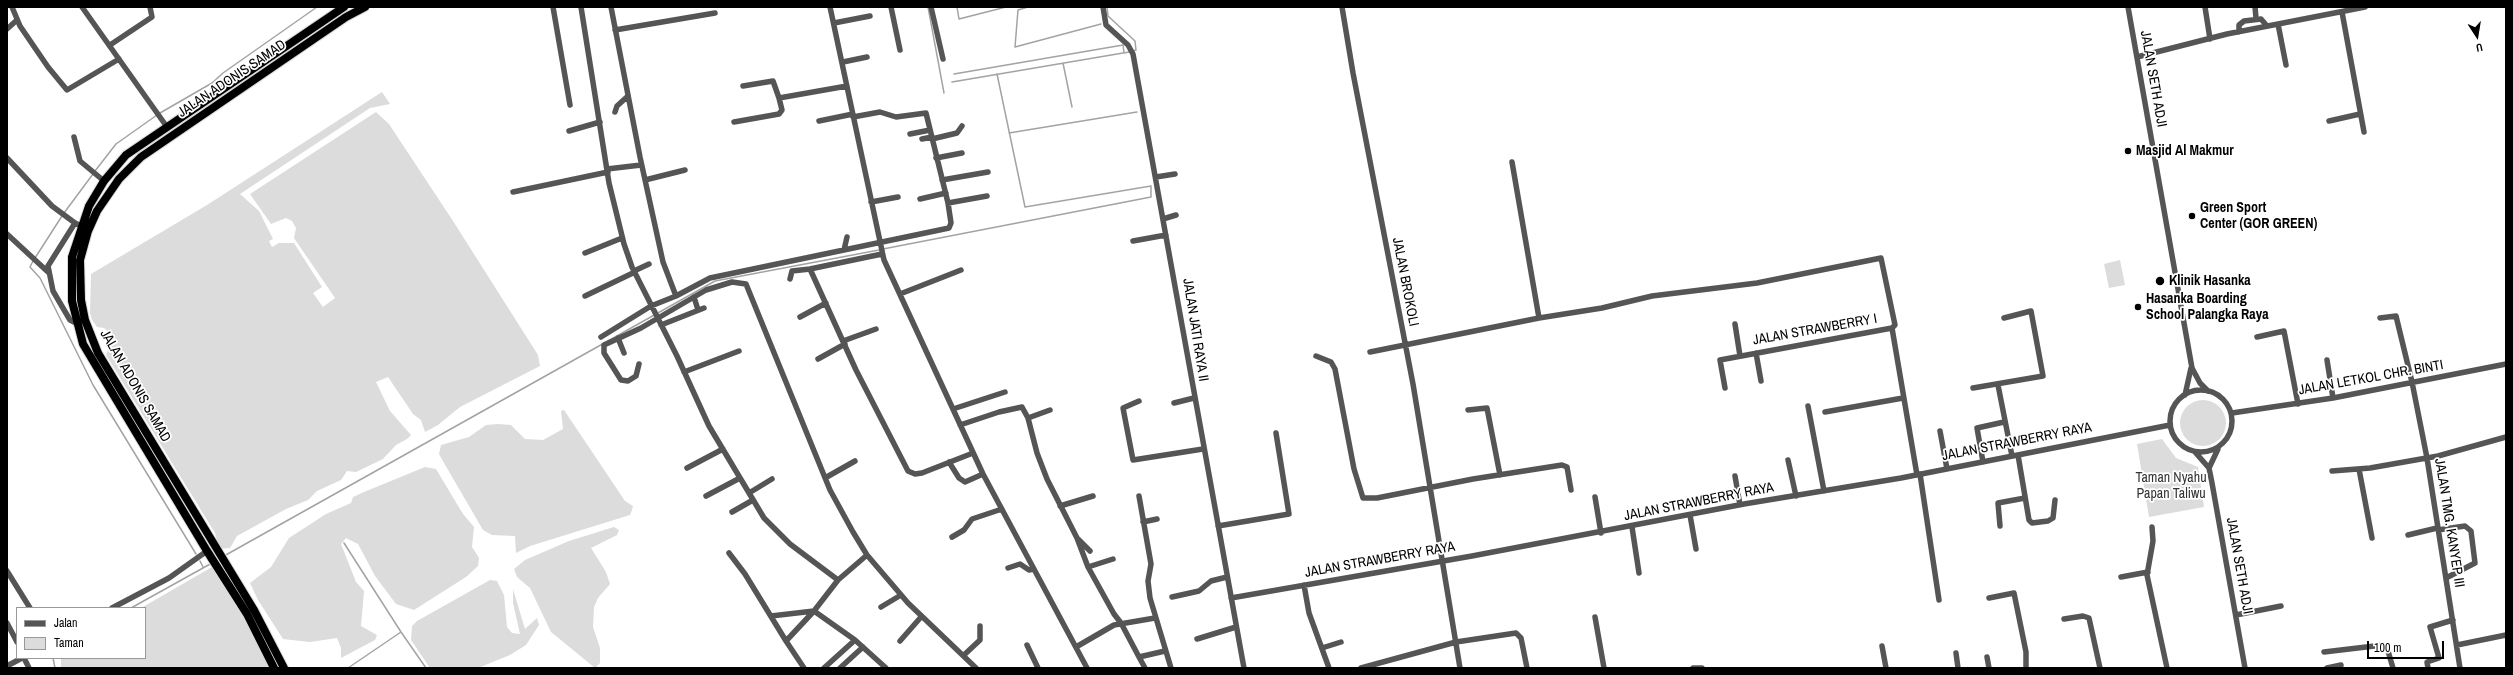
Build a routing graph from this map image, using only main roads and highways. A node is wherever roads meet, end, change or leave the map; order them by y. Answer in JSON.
{"nodes":[{"id":1,"x":365,"y":7,"type":"edge"},
{"id":2,"x":342,"y":8,"type":"edge"},
{"id":3,"x":180,"y":119,"type":"junction"},
{"id":4,"x":186,"y":127,"type":"junction"},
{"id":5,"x":270,"y":651,"type":"junction"},
{"id":6,"x":274,"y":668,"type":"edge"},
{"id":7,"x":284,"y":668,"type":"edge"}],
"edges":[{"from":1,"to":4,"type":"highway","name":"JALAN ADONIS SAMAD"},
{"from":2,"to":3,"type":"highway","name":"JALAN ADONIS SAMAD"},
{"from":3,"to":4,"type":"highway"},
{"from":3,"to":5,"type":"highway","name":"JALAN ADONIS SAMAD"},
{"from":4,"to":5,"type":"highway","name":"JALAN ADONIS SAMAD"},
{"from":5,"to":6,"type":"highway","name":"JALAN ADONIS SAMAD"},
{"from":5,"to":7,"type":"highway","name":"JALAN ADONIS SAMAD"}]}
